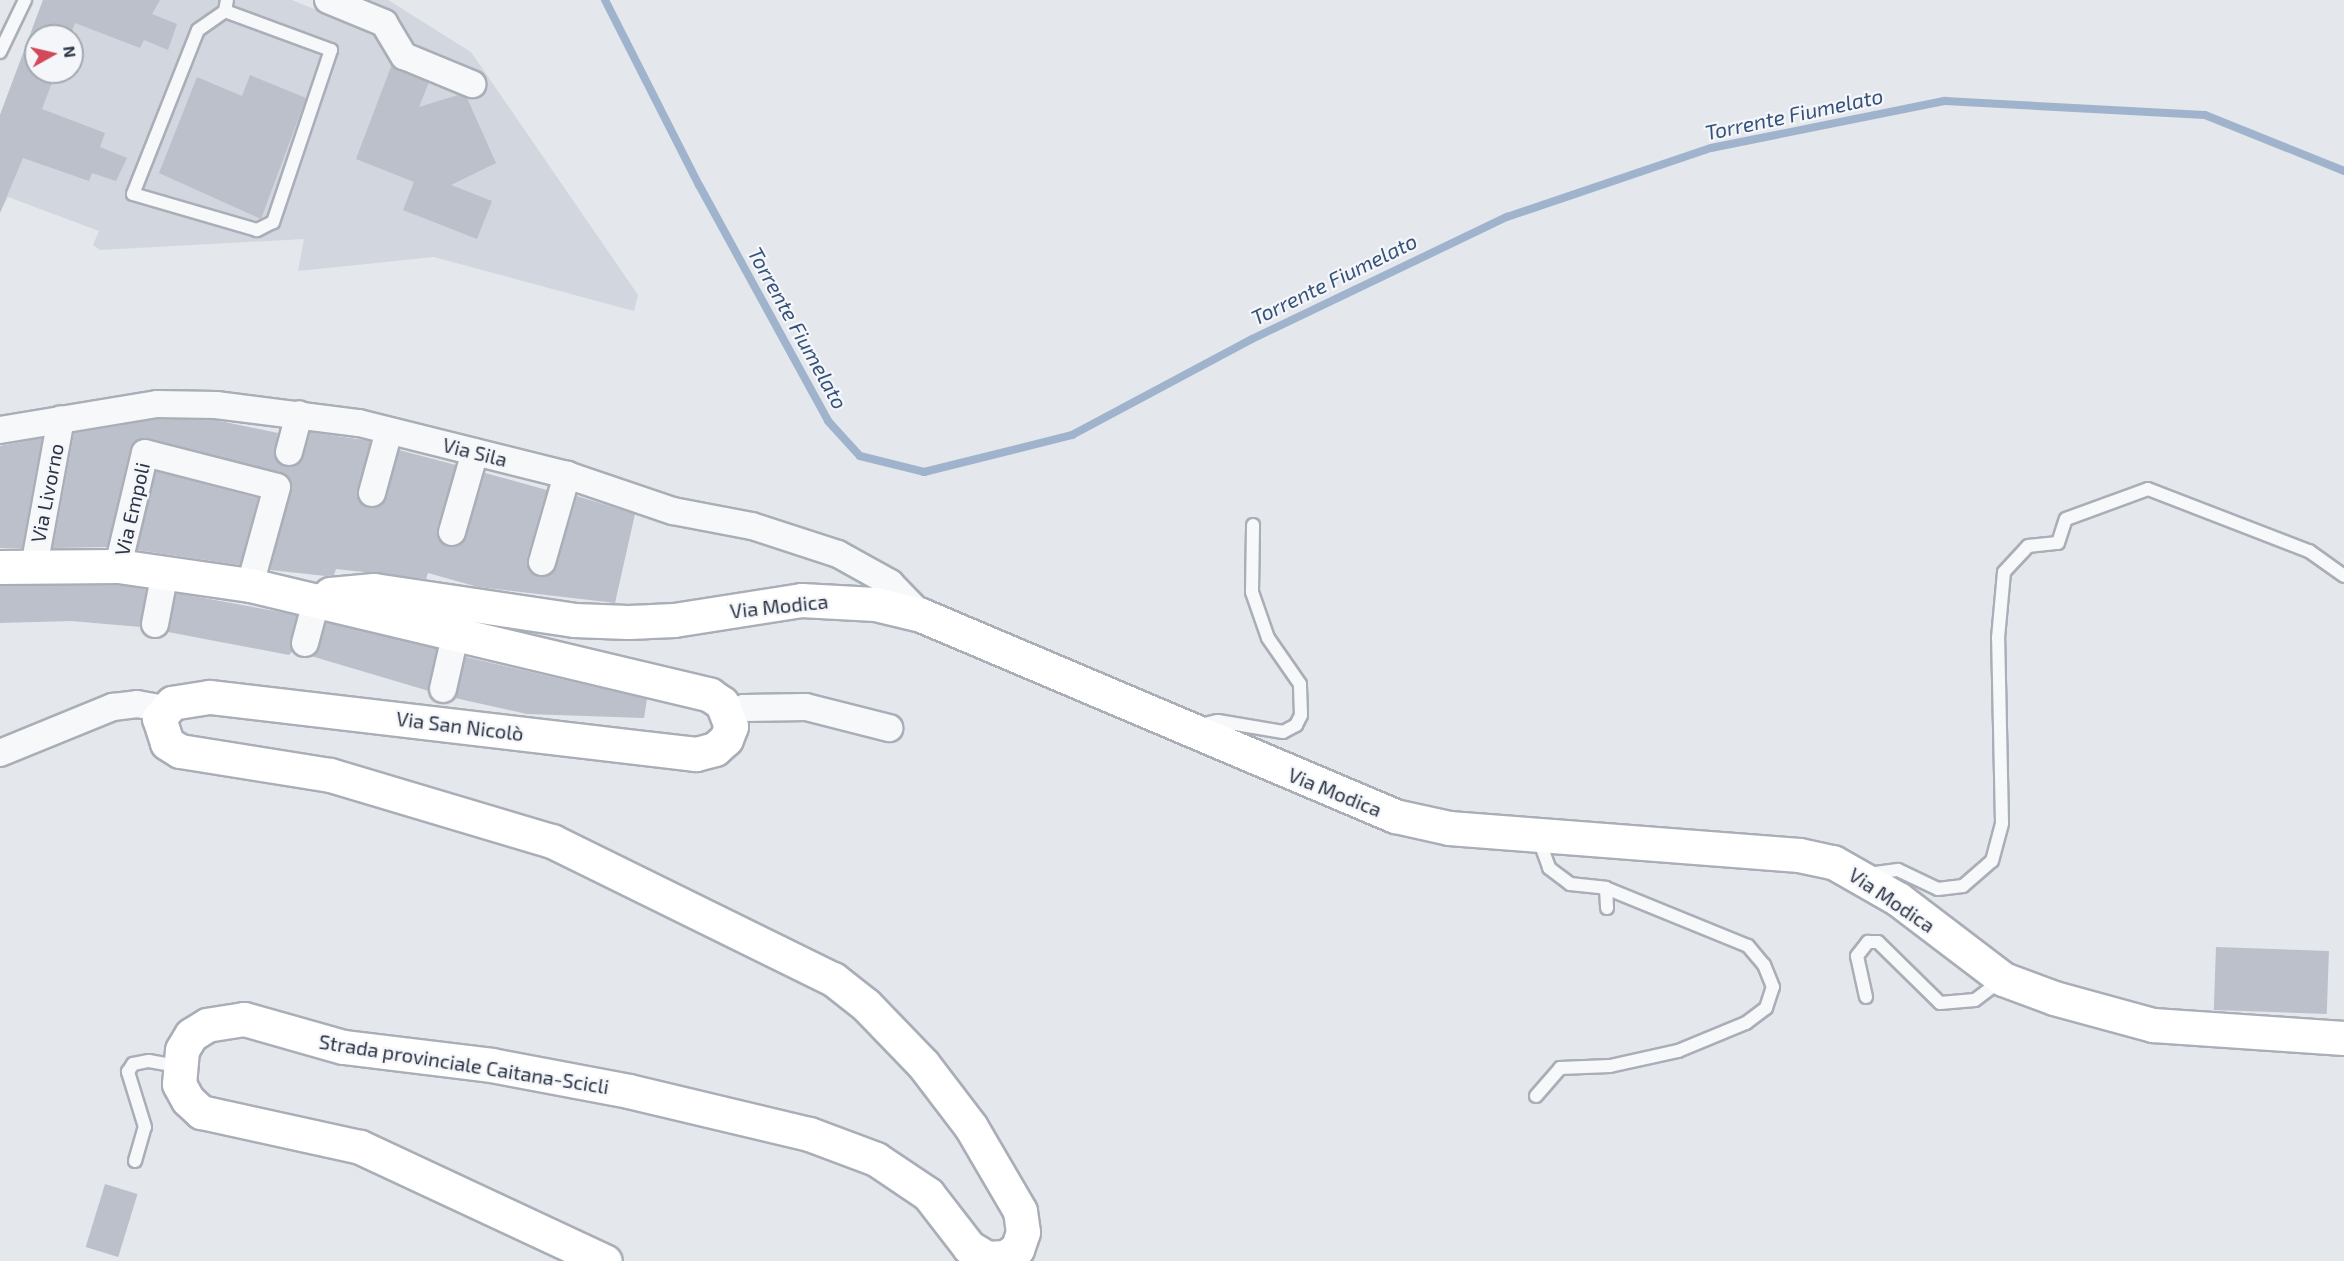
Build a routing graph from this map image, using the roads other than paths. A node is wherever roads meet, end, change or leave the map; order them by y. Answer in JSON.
{"nodes":[{"id":1,"x":25,"y":0,"type":"edge"},
{"id":2,"x":328,"y":0,"type":"edge"},
{"id":3,"x":226,"y":5,"type":"edge"},
{"id":4,"x":0,"y":52,"type":"edge"},
{"id":5,"x":472,"y":84,"type":"dead end"},
{"id":6,"x":299,"y":414,"type":"junction"},
{"id":7,"x":61,"y":419,"type":"junction"},
{"id":8,"x":0,"y":430,"type":"edge"},
{"id":9,"x":389,"y":431,"type":"junction"},
{"id":10,"x":289,"y":452,"type":"dead end"},
{"id":11,"x":475,"y":452,"type":"junction"},
{"id":12,"x":567,"y":475,"type":"junction"},
{"id":13,"x":372,"y":493,"type":"dead end"},
{"id":14,"x":1253,"y":525,"type":"dead end"},
{"id":15,"x":452,"y":532,"type":"dead end"},
{"id":16,"x":542,"y":562,"type":"dead end"},
{"id":17,"x":118,"y":566,"type":"junction"},
{"id":18,"x":0,"y":567,"type":"edge"},
{"id":19,"x":34,"y":567,"type":"junction"},
{"id":20,"x":165,"y":572,"type":"junction"},
{"id":21,"x":2344,"y":576,"type":"edge"},
{"id":22,"x":250,"y":585,"type":"junction"},
{"id":23,"x":317,"y":598,"type":"junction"},
{"id":24,"x":921,"y":615,"type":"junction"},
{"id":25,"x":155,"y":624,"type":"dead end"},
{"id":26,"x":455,"y":636,"type":"junction"},
{"id":27,"x":305,"y":643,"type":"dead end"},
{"id":28,"x":442,"y":689,"type":"dead end"},
{"id":29,"x":164,"y":709,"type":"junction"},
{"id":30,"x":728,"y":715,"type":"junction"},
{"id":31,"x":890,"y":728,"type":"dead end"},
{"id":32,"x":1184,"y":729,"type":"junction"},
{"id":33,"x":0,"y":753,"type":"edge"},
{"id":34,"x":1538,"y":836,"type":"junction"},
{"id":35,"x":1861,"y":875,"type":"junction"},
{"id":36,"x":1606,"y":888,"type":"junction"},
{"id":37,"x":1607,"y":908,"type":"dead end"},
{"id":38,"x":2003,"y":979,"type":"junction"},
{"id":39,"x":1866,"y":997,"type":"dead end"},
{"id":40,"x":2344,"y":1038,"type":"edge"},
{"id":41,"x":178,"y":1066,"type":"junction"},
{"id":42,"x":1536,"y":1096,"type":"dead end"},
{"id":43,"x":135,"y":1161,"type":"dead end"},
{"id":44,"x":605,"y":1261,"type":"edge"}],
"edges":[{"from":1,"to":4,"type":"lane"},
{"from":2,"to":5,"type":"street"},
{"from":3,"to":3,"type":"lane"},
{"from":6,"to":7,"type":"street","name":"Via Sila"},
{"from":6,"to":9,"type":"street","name":"Via Sila"},
{"from":6,"to":10,"type":"street"},
{"from":7,"to":8,"type":"street","name":"Via Sila"},
{"from":7,"to":19,"type":"street","name":"Via Livorno"},
{"from":9,"to":11,"type":"street","name":"Via Sila"},
{"from":9,"to":13,"type":"street"},
{"from":11,"to":12,"type":"street","name":"Via Sila"},
{"from":11,"to":15,"type":"street"},
{"from":12,"to":16,"type":"street"},
{"from":12,"to":24,"type":"street","name":"Via Sila"},
{"from":14,"to":32,"type":"lane"},
{"from":17,"to":19,"type":"main road"},
{"from":17,"to":20,"type":"main road"},
{"from":17,"to":22,"type":"street","name":"Via Empoli"},
{"from":18,"to":19,"type":"main road"},
{"from":20,"to":22,"type":"main road"},
{"from":20,"to":25,"type":"street"},
{"from":21,"to":35,"type":"lane"},
{"from":22,"to":23,"type":"main road"},
{"from":23,"to":24,"type":"main road","name":"Via Modica"},
{"from":23,"to":26,"type":"main road"},
{"from":23,"to":27,"type":"street"},
{"from":24,"to":32,"type":"main road","name":"Via Modica"},
{"from":26,"to":28,"type":"street"},
{"from":26,"to":30,"type":"main road"},
{"from":29,"to":30,"type":"main road","name":"Via San Nicolò"},
{"from":29,"to":33,"type":"street"},
{"from":29,"to":41,"type":"main road","name":"Strada provinciale Caitana-Scicli"},
{"from":30,"to":31,"type":"street"},
{"from":32,"to":34,"type":"main road","name":"Via Modica"},
{"from":34,"to":35,"type":"main road","name":"Via Modica"},
{"from":34,"to":36,"type":"lane"},
{"from":35,"to":38,"type":"main road","name":"Via Modica"},
{"from":36,"to":37,"type":"lane"},
{"from":36,"to":42,"type":"lane"},
{"from":38,"to":39,"type":"lane"},
{"from":38,"to":40,"type":"main road","name":"Via Modica"},
{"from":41,"to":43,"type":"lane"},
{"from":41,"to":44,"type":"main road"}]}
